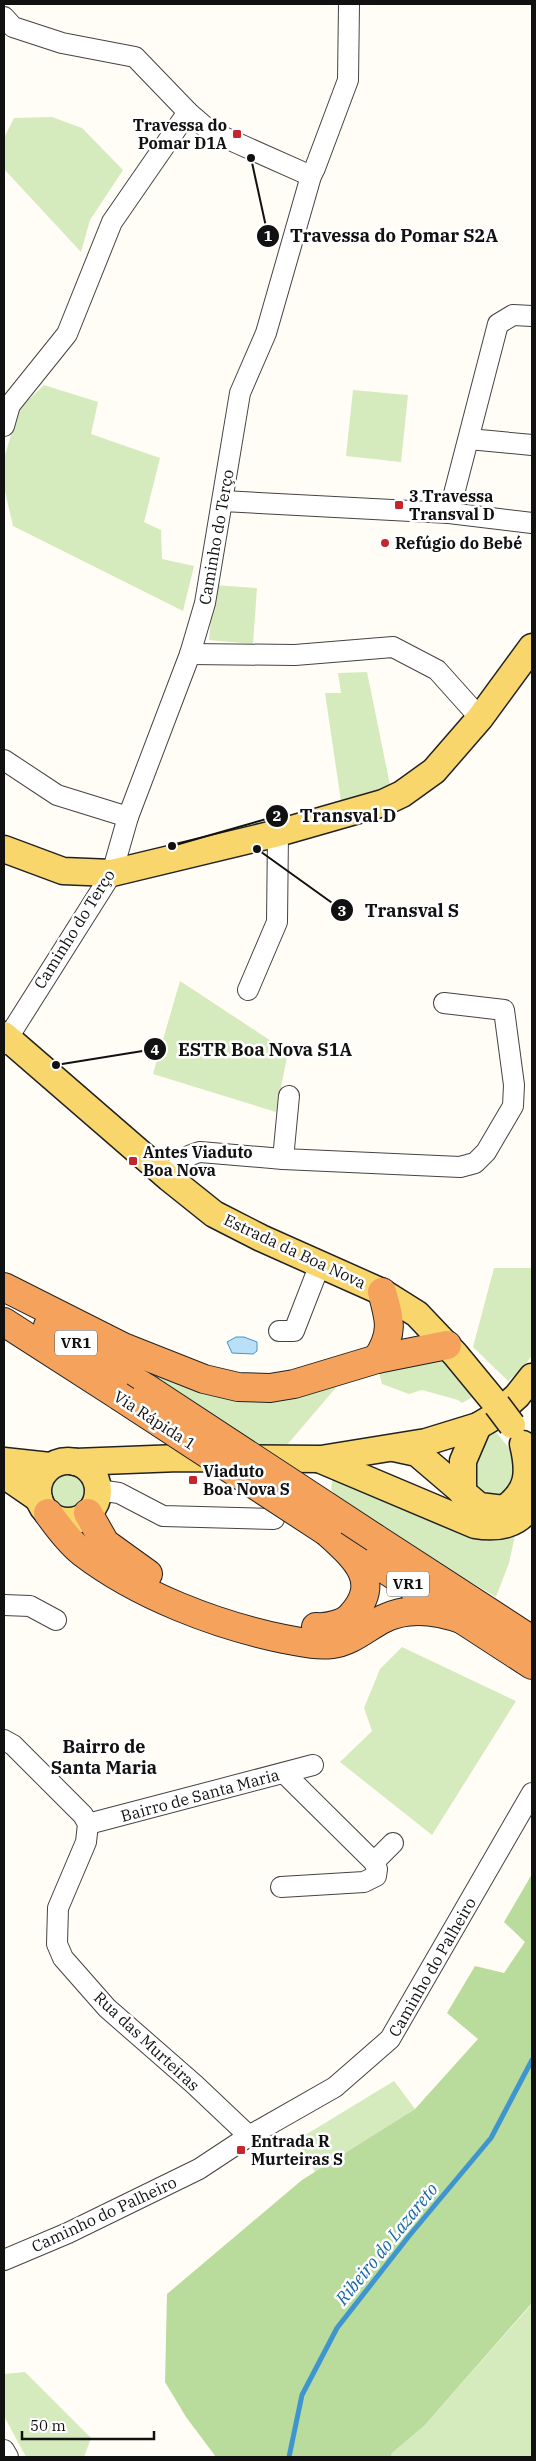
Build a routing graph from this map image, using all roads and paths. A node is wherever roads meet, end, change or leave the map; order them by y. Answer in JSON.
{"nodes":[{"id":1,"x":349,"y":4,"type":"edge"},
{"id":2,"x":4,"y":17,"type":"edge"},
{"id":3,"x":188,"y":112,"type":"junction"},
{"id":4,"x":310,"y":176,"type":"junction"},
{"id":5,"x":532,"y":316,"type":"edge"},
{"id":6,"x":4,"y":426,"type":"edge"},
{"id":7,"x":469,"y":439,"type":"junction"},
{"id":8,"x":532,"y":445,"type":"edge"},
{"id":9,"x":223,"y":501,"type":"junction"},
{"id":10,"x":449,"y":513,"type":"junction"},
{"id":11,"x":532,"y":523,"type":"edge"},
{"id":12,"x":532,"y":647,"type":"edge"},
{"id":13,"x":190,"y":654,"type":"junction"},
{"id":14,"x":480,"y":718,"type":"junction"},
{"id":15,"x":4,"y":760,"type":"edge"},
{"id":16,"x":128,"y":817,"type":"junction"},
{"id":17,"x":278,"y":833,"type":"junction"},
{"id":18,"x":4,"y":849,"type":"edge"},
{"id":19,"x":112,"y":873,"type":"junction"},
{"id":20,"x":248,"y":990,"type":"dead end"},
{"id":21,"x":444,"y":1003,"type":"dead end"},
{"id":22,"x":5,"y":1039,"type":"edge"},
{"id":23,"x":289,"y":1096,"type":"dead end"},
{"id":24,"x":283,"y":1159,"type":"junction"},
{"id":25,"x":169,"y":1178,"type":"junction"},
{"id":26,"x":320,"y":1264,"type":"junction"},
{"id":27,"x":4,"y":1287,"type":"edge"},
{"id":28,"x":382,"y":1292,"type":"junction"},
{"id":29,"x":4,"y":1297,"type":"edge"},
{"id":30,"x":4,"y":1322,"type":"edge"},
{"id":31,"x":279,"y":1331,"type":"dead end"},
{"id":32,"x":451,"y":1349,"type":"junction"},
{"id":33,"x":377,"y":1359,"type":"junction"},
{"id":34,"x":532,"y":1376,"type":"edge"},
{"id":35,"x":478,"y":1426,"type":"junction"},
{"id":36,"x":522,"y":1441,"type":"edge"},
{"id":37,"x":415,"y":1452,"type":"junction"},
{"id":38,"x":131,"y":1459,"type":"junction"},
{"id":39,"x":321,"y":1459,"type":"junction"},
{"id":40,"x":4,"y":1461,"type":"edge"},
{"id":41,"x":75,"y":1462,"type":"junction"},
{"id":42,"x":50,"y":1466,"type":"junction"},
{"id":43,"x":4,"y":1475,"type":"edge"},
{"id":44,"x":463,"y":1494,"type":"junction"},
{"id":45,"x":424,"y":1502,"type":"junction"},
{"id":46,"x":532,"y":1502,"type":"edge"},
{"id":47,"x":94,"y":1503,"type":"junction"},
{"id":48,"x":43,"y":1506,"type":"junction"},
{"id":49,"x":274,"y":1519,"type":"dead end"},
{"id":50,"x":350,"y":1542,"type":"junction"},
{"id":51,"x":4,"y":1605,"type":"edge"},
{"id":52,"x":471,"y":1612,"type":"junction"},
{"id":53,"x":56,"y":1620,"type":"dead end"},
{"id":54,"x":351,"y":1628,"type":"junction"},
{"id":55,"x":532,"y":1640,"type":"edge"},
{"id":56,"x":532,"y":1665,"type":"edge"},
{"id":57,"x":4,"y":1740,"type":"edge"},
{"id":58,"x":313,"y":1765,"type":"dead end"},
{"id":59,"x":284,"y":1773,"type":"junction"},
{"id":60,"x":532,"y":1793,"type":"edge"},
{"id":61,"x":88,"y":1824,"type":"junction"},
{"id":62,"x":393,"y":1843,"type":"dead end"},
{"id":63,"x":374,"y":1862,"type":"junction"},
{"id":64,"x":281,"y":1887,"type":"dead end"},
{"id":65,"x":249,"y":2136,"type":"junction"},
{"id":66,"x":4,"y":2260,"type":"edge"},
{"id":67,"x":4,"y":2450,"type":"edge"},
{"id":68,"x":8,"y":2457,"type":"edge"}],
"edges":[{"from":1,"to":4,"type":"street","name":"Caminho do Terço"},
{"from":2,"to":3,"type":"street"},
{"from":3,"to":4,"type":"street"},
{"from":3,"to":6,"type":"street"},
{"from":4,"to":9,"type":"street","name":"Caminho do Terço"},
{"from":5,"to":7,"type":"street"},
{"from":7,"to":8,"type":"street"},
{"from":7,"to":10,"type":"street"},
{"from":9,"to":10,"type":"street"},
{"from":9,"to":13,"type":"street","name":"Caminho do Terço"},
{"from":10,"to":11,"type":"street"},
{"from":12,"to":14,"type":"main road"},
{"from":13,"to":14,"type":"street"},
{"from":13,"to":16,"type":"street","name":"Caminho do Terço"},
{"from":14,"to":17,"type":"main road"},
{"from":15,"to":16,"type":"street"},
{"from":16,"to":19,"type":"street","name":"Caminho do Terço"},
{"from":17,"to":19,"type":"main road"},
{"from":17,"to":20,"type":"street"},
{"from":18,"to":19,"type":"main road"},
{"from":19,"to":22,"type":"street","name":"Caminho do Terço"},
{"from":21,"to":24,"type":"street"},
{"from":22,"to":25,"type":"main road","name":"Estrada da Boa Nova"},
{"from":23,"to":24,"type":"street"},
{"from":24,"to":25,"type":"street"},
{"from":25,"to":26,"type":"main road","name":"Estrada da Boa Nova"},
{"from":26,"to":28,"type":"main road","name":"Estrada da Boa Nova"},
{"from":26,"to":31,"type":"street"},
{"from":27,"to":33,"type":"highway"},
{"from":28,"to":32,"type":"main road","name":"Estrada da Boa Nova"},
{"from":28,"to":33,"type":"highway"},
{"from":29,"to":50,"type":"highway","name":"Via Rápida 1","number":"VR1","bridge":true},
{"from":30,"to":50,"type":"highway","name":"Via Rápida 1","number":"VR1","bridge":true},
{"from":32,"to":33,"type":"highway"},
{"from":32,"to":36,"type":"main road","name":"Estrada da Boa Nova","bridge":true},
{"from":34,"to":35,"type":"main road"},
{"from":35,"to":37,"type":"main road"},
{"from":35,"to":44,"type":"main road"},
{"from":36,"to":44,"type":"main road","name":"Estrada da Boa Nova"},
{"from":37,"to":39,"type":"main road"},
{"from":37,"to":44,"type":"main road","name":"Estrada da Boa Nova"},
{"from":37,"to":45,"type":"main road"},
{"from":38,"to":39,"type":"main road"},
{"from":38,"to":41,"type":"main road"},
{"from":38,"to":47,"type":"main road"},
{"from":39,"to":45,"type":"main road"},
{"from":40,"to":42,"type":"main road"},
{"from":41,"to":42,"type":"main road"},
{"from":41,"to":47,"type":"main road"},
{"from":42,"to":48,"type":"main road"},
{"from":43,"to":48,"type":"main road"},
{"from":45,"to":46,"type":"main road"},
{"from":47,"to":48,"type":"main road"},
{"from":47,"to":49,"type":"street"},
{"from":47,"to":54,"type":"highway"},
{"from":48,"to":54,"type":"highway"},
{"from":50,"to":52,"type":"highway","name":"Via Rápida 1","number":"VR1"},
{"from":50,"to":54,"type":"highway"},
{"from":51,"to":53,"type":"street"},
{"from":52,"to":54,"type":"highway"},
{"from":52,"to":55,"type":"highway","name":"Via Rápida 1","number":"VR1"},
{"from":52,"to":56,"type":"highway","name":"Via Rápida 1","number":"VR1"},
{"from":57,"to":61,"type":"street"},
{"from":58,"to":59,"type":"street","name":"Bairro de Santa Maria"},
{"from":59,"to":61,"type":"street","name":"Bairro de Santa Maria"},
{"from":59,"to":63,"type":"street"},
{"from":60,"to":65,"type":"street","name":"Caminho do Palheiro"},
{"from":61,"to":65,"type":"street","name":"Rua das Murteiras"},
{"from":62,"to":63,"type":"street"},
{"from":63,"to":64,"type":"street"},
{"from":65,"to":66,"type":"street","name":"Caminho do Palheiro"},
{"from":67,"to":68,"type":"street"}]}
